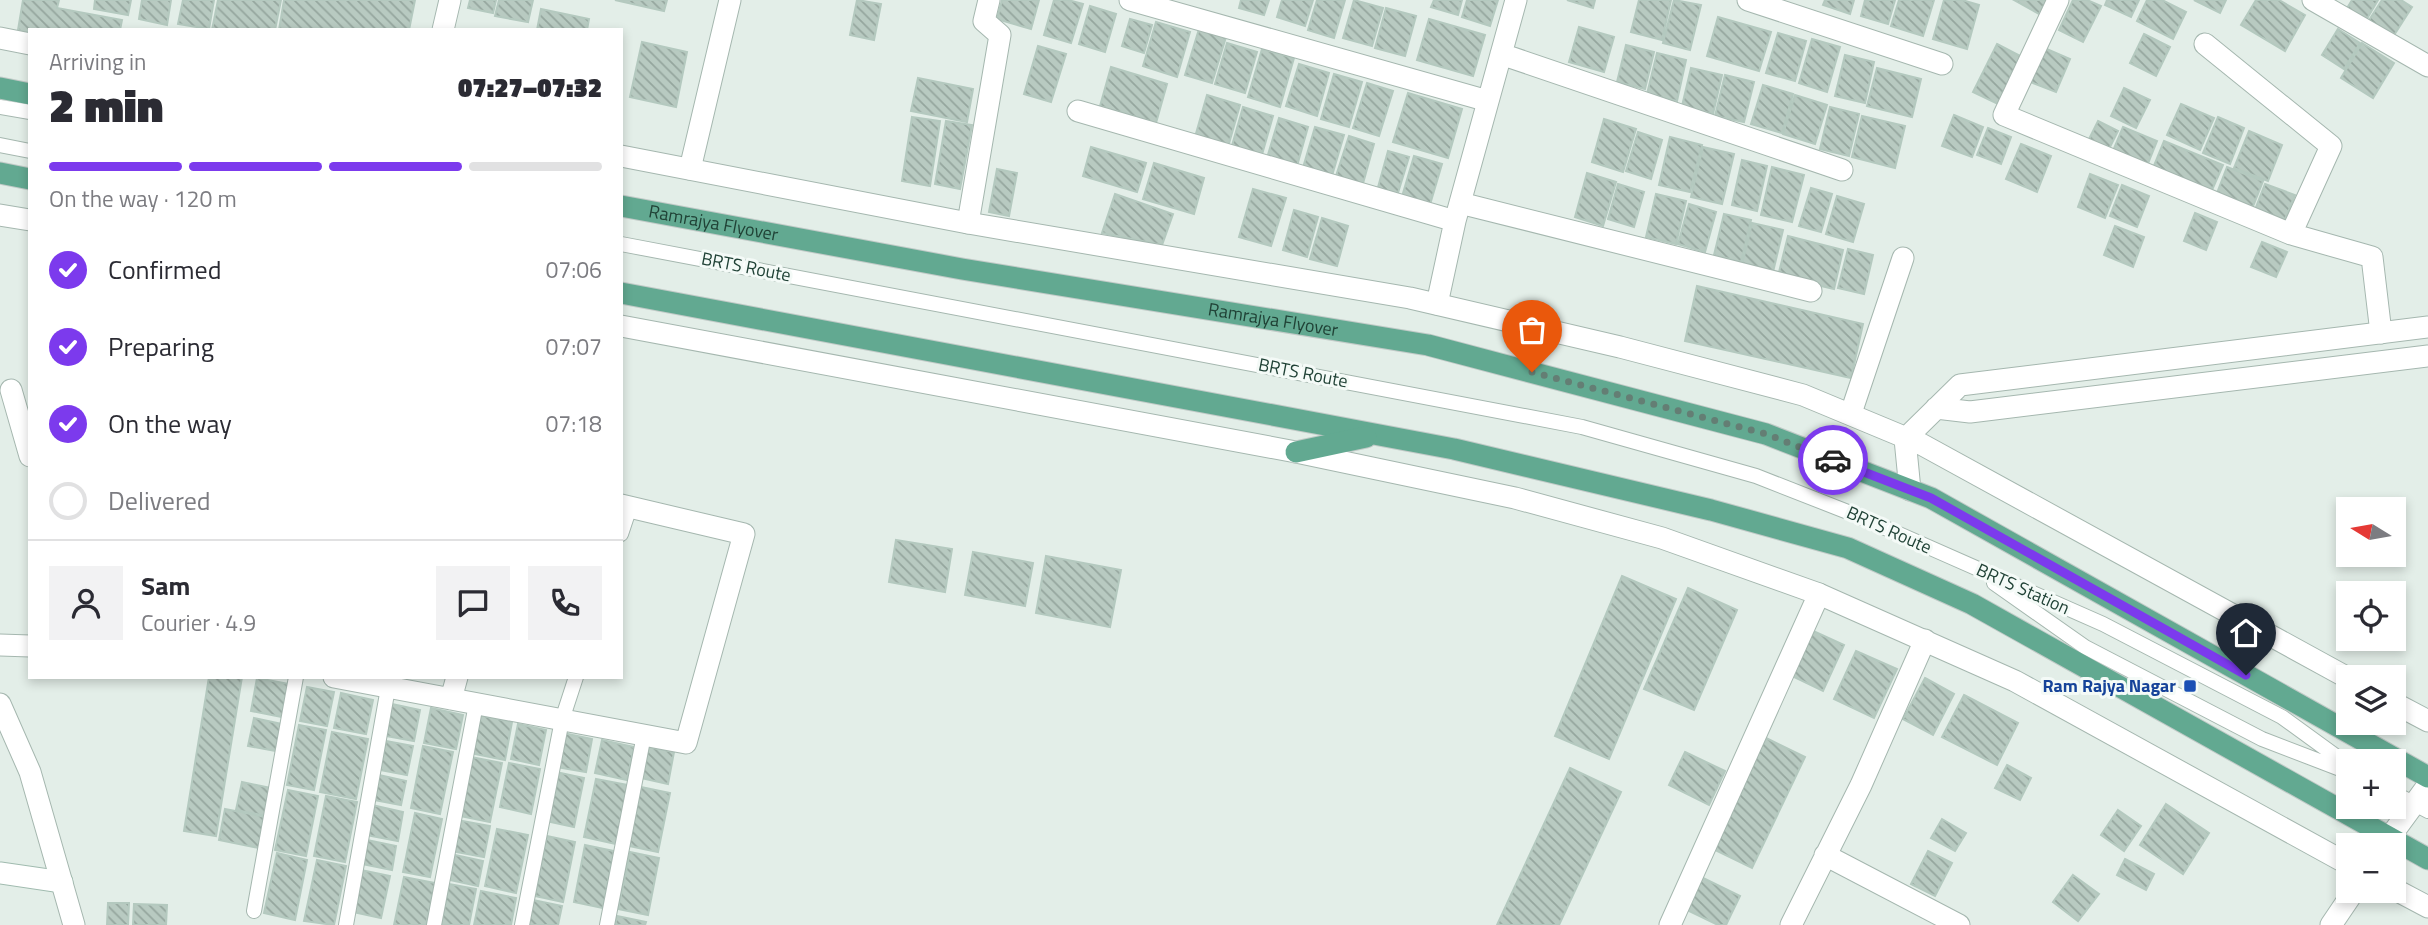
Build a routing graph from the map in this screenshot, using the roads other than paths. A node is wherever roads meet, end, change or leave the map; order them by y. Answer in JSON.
{"nodes":[{"id":1,"x":450,"y":0,"type":"edge"},
{"id":2,"x":730,"y":0,"type":"edge"},
{"id":3,"x":989,"y":0,"type":"edge"},
{"id":4,"x":1130,"y":0,"type":"edge"},
{"id":5,"x":1516,"y":0,"type":"edge"},
{"id":6,"x":1748,"y":0,"type":"edge"},
{"id":7,"x":2057,"y":0,"type":"edge"},
{"id":8,"x":2313,"y":0,"type":"edge"},
{"id":9,"x":443,"y":28,"type":"edge"},
{"id":10,"x":0,"y":38,"type":"edge"},
{"id":11,"x":28,"y":44,"type":"edge"},
{"id":12,"x":2205,"y":44,"type":"dead end"},
{"id":13,"x":1501,"y":54,"type":"junction"},
{"id":14,"x":1941,"y":64,"type":"dead end"},
{"id":15,"x":2428,"y":66,"type":"edge"},
{"id":16,"x":0,"y":88,"type":"edge"},
{"id":17,"x":28,"y":94,"type":"edge"},
{"id":18,"x":1488,"y":101,"type":"junction"},
{"id":19,"x":0,"y":107,"type":"edge"},
{"id":20,"x":1077,"y":111,"type":"dead end"},
{"id":21,"x":28,"y":112,"type":"edge"},
{"id":22,"x":0,"y":145,"type":"edge"},
{"id":23,"x":28,"y":151,"type":"edge"},
{"id":24,"x":623,"y":156,"type":"edge"},
{"id":25,"x":690,"y":169,"type":"junction"},
{"id":26,"x":1842,"y":170,"type":"dead end"},
{"id":27,"x":0,"y":173,"type":"edge"},
{"id":28,"x":28,"y":179,"type":"edge"},
{"id":29,"x":623,"y":206,"type":"edge"},
{"id":30,"x":1458,"y":212,"type":"junction"},
{"id":31,"x":0,"y":215,"type":"edge"},
{"id":32,"x":28,"y":220,"type":"edge"},
{"id":33,"x":968,"y":223,"type":"junction"},
{"id":34,"x":2291,"y":234,"type":"junction"},
{"id":35,"x":623,"y":244,"type":"edge"},
{"id":36,"x":1903,"y":258,"type":"dead end"},
{"id":37,"x":1811,"y":291,"type":"dead end"},
{"id":38,"x":623,"y":293,"type":"edge"},
{"id":39,"x":1437,"y":304,"type":"junction"},
{"id":40,"x":623,"y":326,"type":"edge"},
{"id":41,"x":2428,"y":327,"type":"edge"},
{"id":42,"x":2381,"y":333,"type":"junction"},
{"id":43,"x":2428,"y":356,"type":"edge"},
{"id":44,"x":14,"y":390,"type":"edge"},
{"id":45,"x":1936,"y":408,"type":"junction"},
{"id":46,"x":1848,"y":412,"type":"junction"},
{"id":47,"x":1375,"y":435,"type":"junction"},
{"id":48,"x":1905,"y":439,"type":"junction"},
{"id":49,"x":28,"y":448,"type":"edge"},
{"id":50,"x":1296,"y":453,"type":"junction"},
{"id":51,"x":1910,"y":490,"type":"junction"},
{"id":52,"x":625,"y":506,"type":"edge"},
{"id":53,"x":1967,"y":564,"type":"junction"},
{"id":54,"x":1819,"y":594,"type":"junction"},
{"id":55,"x":1925,"y":640,"type":"junction"},
{"id":56,"x":0,"y":645,"type":"edge"},
{"id":57,"x":28,"y":646,"type":"edge"},
{"id":58,"x":2336,"y":671,"type":"edge"},
{"id":59,"x":296,"y":679,"type":"edge"},
{"id":60,"x":344,"y":679,"type":"edge"},
{"id":61,"x":456,"y":679,"type":"edge"},
{"id":62,"x":575,"y":679,"type":"edge"},
{"id":63,"x":388,"y":688,"type":"junction"},
{"id":64,"x":450,"y":699,"type":"junction"},
{"id":65,"x":476,"y":704,"type":"junction"},
{"id":66,"x":2406,"y":709,"type":"edge"},
{"id":67,"x":2,"y":714,"type":"edge"},
{"id":68,"x":562,"y":720,"type":"junction"},
{"id":69,"x":2428,"y":721,"type":"edge"},
{"id":70,"x":644,"y":735,"type":"junction"},
{"id":71,"x":2336,"y":757,"type":"edge"},
{"id":72,"x":2336,"y":767,"type":"edge"},
{"id":73,"x":2428,"y":777,"type":"edge"},
{"id":74,"x":2428,"y":785,"type":"edge"},
{"id":75,"x":2421,"y":807,"type":"edge"},
{"id":76,"x":2371,"y":833,"type":"edge"},
{"id":77,"x":2396,"y":833,"type":"edge"},
{"id":78,"x":2406,"y":850,"type":"edge"},
{"id":79,"x":1825,"y":855,"type":"junction"},
{"id":80,"x":2336,"y":857,"type":"edge"},
{"id":81,"x":2428,"y":859,"type":"edge"},
{"id":82,"x":0,"y":873,"type":"edge"},
{"id":83,"x":62,"y":881,"type":"junction"},
{"id":84,"x":2406,"y":895,"type":"edge"},
{"id":85,"x":2346,"y":903,"type":"edge"},
{"id":86,"x":2428,"y":907,"type":"edge"},
{"id":87,"x":254,"y":911,"type":"dead end"},
{"id":88,"x":74,"y":925,"type":"edge"},
{"id":89,"x":346,"y":925,"type":"edge"},
{"id":90,"x":434,"y":925,"type":"edge"},
{"id":91,"x":522,"y":925,"type":"edge"},
{"id":92,"x":607,"y":925,"type":"edge"},
{"id":93,"x":1670,"y":925,"type":"edge"},
{"id":94,"x":1791,"y":925,"type":"edge"},
{"id":95,"x":1959,"y":925,"type":"edge"},
{"id":96,"x":2331,"y":925,"type":"edge"}],
"edges":[{"from":1,"to":9,"type":"street"},
{"from":2,"to":25,"type":"street"},
{"from":3,"to":33,"type":"street"},
{"from":4,"to":18,"type":"street"},
{"from":5,"to":13,"type":"street"},
{"from":6,"to":14,"type":"street"},
{"from":7,"to":34,"type":"street"},
{"from":8,"to":15,"type":"street"},
{"from":10,"to":11,"type":"street"},
{"from":12,"to":34,"type":"street"},
{"from":13,"to":18,"type":"street"},
{"from":13,"to":26,"type":"street"},
{"from":16,"to":17,"type":"main road"},
{"from":18,"to":30,"type":"street"},
{"from":19,"to":21,"type":"lane"},
{"from":20,"to":30,"type":"street"},
{"from":22,"to":23,"type":"lane"},
{"from":24,"to":25,"type":"street"},
{"from":25,"to":33,"type":"street"},
{"from":27,"to":28,"type":"main road"},
{"from":29,"to":51,"type":"main road","name":"Ramrajya Flyover"},
{"from":30,"to":37,"type":"street"},
{"from":30,"to":39,"type":"street"},
{"from":31,"to":32,"type":"street"},
{"from":33,"to":39,"type":"street"},
{"from":34,"to":42,"type":"street"},
{"from":35,"to":53,"type":"lane","name":"BRTS Route"},
{"from":36,"to":46,"type":"street"},
{"from":38,"to":47,"type":"main road"},
{"from":39,"to":46,"type":"street"},
{"from":40,"to":50,"type":"street"},
{"from":41,"to":42,"type":"street"},
{"from":42,"to":45,"type":"street"},
{"from":43,"to":45,"type":"street"},
{"from":44,"to":49,"type":"street"},
{"from":45,"to":48,"type":"street"},
{"from":46,"to":48,"type":"street"},
{"from":47,"to":50,"type":"main road"},
{"from":47,"to":76,"type":"main road"},
{"from":48,"to":51,"type":"street"},
{"from":48,"to":58,"type":"street"},
{"from":50,"to":54,"type":"street"},
{"from":51,"to":73,"type":"main road","name":"Ramrajya Flyover"},
{"from":52,"to":70,"type":"street"},
{"from":53,"to":71,"type":"lane","name":"BRTS Station"},
{"from":53,"to":72,"type":"lane","name":"BRTS Station"},
{"from":54,"to":55,"type":"street"},
{"from":54,"to":93,"type":"street"},
{"from":55,"to":79,"type":"street"},
{"from":55,"to":80,"type":"street"},
{"from":56,"to":57,"type":"street"},
{"from":59,"to":87,"type":"lane"},
{"from":60,"to":63,"type":"street"},
{"from":61,"to":64,"type":"street"},
{"from":62,"to":68,"type":"lane"},
{"from":63,"to":64,"type":"street"},
{"from":63,"to":89,"type":"lane"},
{"from":64,"to":65,"type":"street"},
{"from":65,"to":68,"type":"street"},
{"from":65,"to":90,"type":"lane"},
{"from":66,"to":69,"type":"street"},
{"from":67,"to":83,"type":"street"},
{"from":68,"to":70,"type":"street"},
{"from":68,"to":91,"type":"lane"},
{"from":70,"to":92,"type":"lane"},
{"from":74,"to":75,"type":"street"},
{"from":75,"to":77,"type":"street"},
{"from":78,"to":81,"type":"main road"},
{"from":79,"to":94,"type":"street"},
{"from":79,"to":95,"type":"street"},
{"from":82,"to":83,"type":"street"},
{"from":83,"to":88,"type":"street"},
{"from":84,"to":86,"type":"street"},
{"from":85,"to":96,"type":"street"}]}
